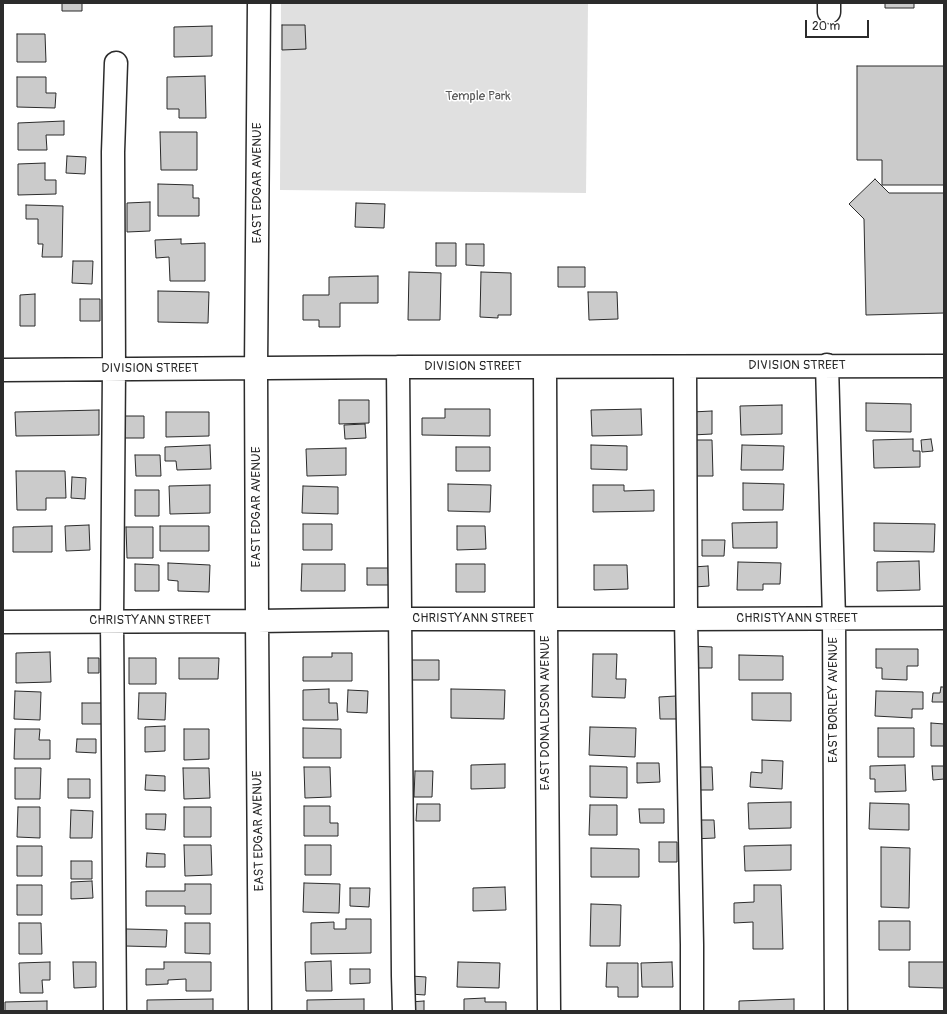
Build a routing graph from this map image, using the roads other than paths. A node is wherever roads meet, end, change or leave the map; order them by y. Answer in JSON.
{"nodes":[{"id":1,"x":259,"y":3,"type":"edge"},
{"id":2,"x":116,"y":63,"type":"dead end"},
{"id":3,"x":685,"y":366,"type":"junction"},
{"id":4,"x":827,"y":366,"type":"junction"},
{"id":5,"x":944,"y":366,"type":"edge"},
{"id":6,"x":398,"y":367,"type":"junction"},
{"id":7,"x":545,"y":367,"type":"junction"},
{"id":8,"x":256,"y":368,"type":"junction"},
{"id":9,"x":114,"y":369,"type":"junction"},
{"id":10,"x":3,"y":370,"type":"edge"},
{"id":11,"x":944,"y":618,"type":"edge"},
{"id":12,"x":400,"y":619,"type":"junction"},
{"id":13,"x":546,"y":619,"type":"junction"},
{"id":14,"x":686,"y":619,"type":"junction"},
{"id":15,"x":834,"y":619,"type":"junction"},
{"id":16,"x":112,"y":621,"type":"junction"},
{"id":17,"x":257,"y":621,"type":"junction"},
{"id":18,"x":3,"y":622,"type":"edge"},
{"id":19,"x":115,"y":1011,"type":"edge"},
{"id":20,"x":260,"y":1011,"type":"edge"},
{"id":21,"x":404,"y":1011,"type":"edge"},
{"id":22,"x":549,"y":1011,"type":"edge"},
{"id":23,"x":692,"y":1011,"type":"edge"},
{"id":24,"x":836,"y":1011,"type":"edge"}],
"edges":[{"from":1,"to":8,"type":"street","name":"EAST EDGAR AVENUE"},
{"from":2,"to":9,"type":"street"},
{"from":3,"to":4,"type":"street","name":"DIVISION STREET"},
{"from":3,"to":7,"type":"street","name":"DIVISION STREET"},
{"from":3,"to":14,"type":"street"},
{"from":4,"to":5,"type":"street","name":"DIVISION STREET"},
{"from":4,"to":15,"type":"street","name":"EAST BORLEY AVENUE"},
{"from":6,"to":7,"type":"street","name":"DIVISION STREET"},
{"from":6,"to":8,"type":"street","name":"DIVISION STREET"},
{"from":6,"to":12,"type":"street"},
{"from":7,"to":13,"type":"street","name":"EAST DONALDSON AVENUE"},
{"from":8,"to":9,"type":"street","name":"DIVISION STREET"},
{"from":8,"to":17,"type":"street","name":"EAST EDGAR AVENUE"},
{"from":9,"to":10,"type":"street","name":"DIVISION STREET"},
{"from":9,"to":16,"type":"street"},
{"from":11,"to":15,"type":"street","name":"CHRISTYANN STREET"},
{"from":12,"to":13,"type":"street","name":"CHRISTYANN STREET"},
{"from":12,"to":17,"type":"street","name":"CHRISTYANN STREET"},
{"from":12,"to":21,"type":"street"},
{"from":13,"to":14,"type":"street","name":"CHRISTYANN STREET"},
{"from":13,"to":22,"type":"street","name":"EAST DONALDSON AVENUE"},
{"from":14,"to":15,"type":"street","name":"CHRISTYANN STREET"},
{"from":14,"to":23,"type":"street"},
{"from":15,"to":24,"type":"street","name":"EAST BORLEY AVENUE"},
{"from":16,"to":17,"type":"street","name":"CHRISTYANN STREET"},
{"from":16,"to":18,"type":"street","name":"CHRISTYANN STREET"},
{"from":16,"to":19,"type":"street"},
{"from":17,"to":20,"type":"street","name":"EAST EDGAR AVENUE"}]}
